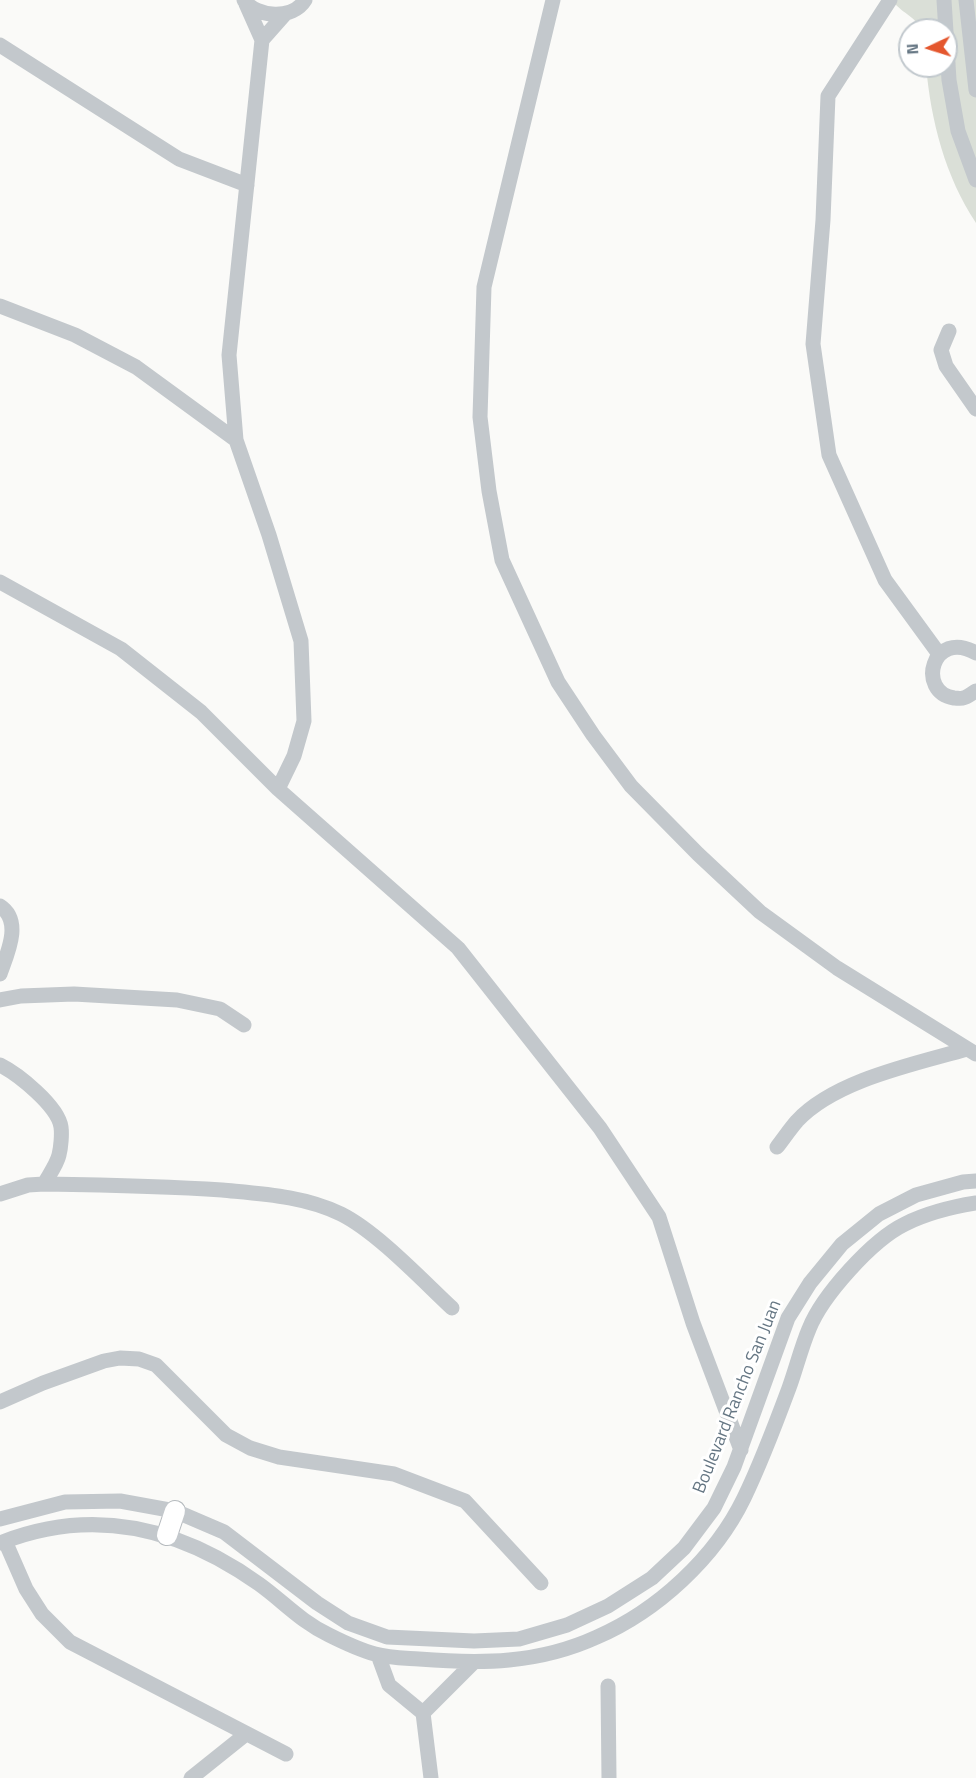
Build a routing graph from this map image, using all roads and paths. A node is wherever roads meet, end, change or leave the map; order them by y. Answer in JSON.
{"nodes":[{"id":1,"x":305,"y":0,"type":"edge"},
{"id":2,"x":553,"y":0,"type":"edge"},
{"id":3,"x":890,"y":0,"type":"edge"},
{"id":4,"x":944,"y":0,"type":"edge"},
{"id":5,"x":966,"y":0,"type":"edge"},
{"id":6,"x":245,"y":2,"type":"edge"},
{"id":7,"x":285,"y":14,"type":"junction"},
{"id":8,"x":262,"y":40,"type":"junction"},
{"id":9,"x":0,"y":45,"type":"edge"},
{"id":10,"x":974,"y":61,"type":"edge"},
{"id":11,"x":976,"y":90,"type":"edge"},
{"id":12,"x":976,"y":180,"type":"edge"},
{"id":13,"x":247,"y":185,"type":"junction"},
{"id":14,"x":0,"y":306,"type":"edge"},
{"id":15,"x":950,"y":331,"type":"dead end"},
{"id":16,"x":976,"y":409,"type":"edge"},
{"id":17,"x":236,"y":440,"type":"junction"},
{"id":18,"x":0,"y":582,"type":"edge"},
{"id":19,"x":976,"y":653,"type":"edge"},
{"id":20,"x":939,"y":654,"type":"junction"},
{"id":21,"x":976,"y":692,"type":"edge"},
{"id":22,"x":278,"y":789,"type":"junction"},
{"id":23,"x":0,"y":906,"type":"edge"},
{"id":24,"x":0,"y":974,"type":"edge"},
{"id":25,"x":0,"y":1000,"type":"edge"},
{"id":26,"x":244,"y":1025,"type":"dead end"},
{"id":27,"x":971,"y":1051,"type":"edge"},
{"id":28,"x":0,"y":1065,"type":"edge"},
{"id":29,"x":777,"y":1147,"type":"dead end"},
{"id":30,"x":976,"y":1181,"type":"edge"},
{"id":31,"x":44,"y":1184,"type":"junction"},
{"id":32,"x":0,"y":1194,"type":"edge"},
{"id":33,"x":976,"y":1203,"type":"edge"},
{"id":34,"x":452,"y":1308,"type":"dead end"},
{"id":35,"x":0,"y":1402,"type":"edge"},
{"id":36,"x":741,"y":1450,"type":"junction"},
{"id":37,"x":175,"y":1511,"type":"junction"},
{"id":38,"x":0,"y":1519,"type":"edge"},
{"id":39,"x":167,"y":1535,"type":"junction"},
{"id":40,"x":3,"y":1542,"type":"edge"},
{"id":41,"x":541,"y":1583,"type":"dead end"},
{"id":42,"x":378,"y":1655,"type":"junction"},
{"id":43,"x":473,"y":1663,"type":"junction"},
{"id":44,"x":608,"y":1686,"type":"dead end"},
{"id":45,"x":423,"y":1713,"type":"junction"},
{"id":46,"x":246,"y":1734,"type":"junction"},
{"id":47,"x":286,"y":1754,"type":"dead end"},
{"id":48,"x":191,"y":1778,"type":"edge"},
{"id":49,"x":431,"y":1778,"type":"edge"},
{"id":50,"x":609,"y":1778,"type":"edge"}],
"edges":[{"from":1,"to":7,"type":"street"},
{"from":2,"to":27,"type":"street"},
{"from":3,"to":20,"type":"street"},
{"from":4,"to":12,"type":"street"},
{"from":5,"to":10,"type":"street"},
{"from":6,"to":7,"type":"street"},
{"from":6,"to":8,"type":"street"},
{"from":7,"to":8,"type":"street"},
{"from":8,"to":13,"type":"street"},
{"from":9,"to":13,"type":"street"},
{"from":10,"to":11,"type":"street"},
{"from":13,"to":17,"type":"street"},
{"from":14,"to":17,"type":"street"},
{"from":15,"to":16,"type":"street"},
{"from":17,"to":22,"type":"street"},
{"from":18,"to":22,"type":"street"},
{"from":19,"to":20,"type":"street"},
{"from":20,"to":21,"type":"street"},
{"from":22,"to":36,"type":"street"},
{"from":23,"to":24,"type":"street"},
{"from":25,"to":26,"type":"street"},
{"from":27,"to":29,"type":"street"},
{"from":28,"to":31,"type":"street"},
{"from":30,"to":36,"type":"street","name":"Boulevard Rancho San Juan"},
{"from":31,"to":32,"type":"street"},
{"from":31,"to":34,"type":"street"},
{"from":33,"to":43,"type":"street"},
{"from":35,"to":41,"type":"street"},
{"from":36,"to":37,"type":"street","name":"Boulevard Rancho San Juan"},
{"from":37,"to":38,"type":"street","name":"Boulevard Rancho San Juan"},
{"from":37,"to":39,"type":"main road"},
{"from":39,"to":40,"type":"street"},
{"from":39,"to":42,"type":"street"},
{"from":40,"to":46,"type":"street"},
{"from":42,"to":43,"type":"street"},
{"from":42,"to":45,"type":"street"},
{"from":43,"to":45,"type":"street"},
{"from":44,"to":50,"type":"street"},
{"from":45,"to":49,"type":"street"},
{"from":46,"to":47,"type":"street"},
{"from":46,"to":48,"type":"street"}]}
